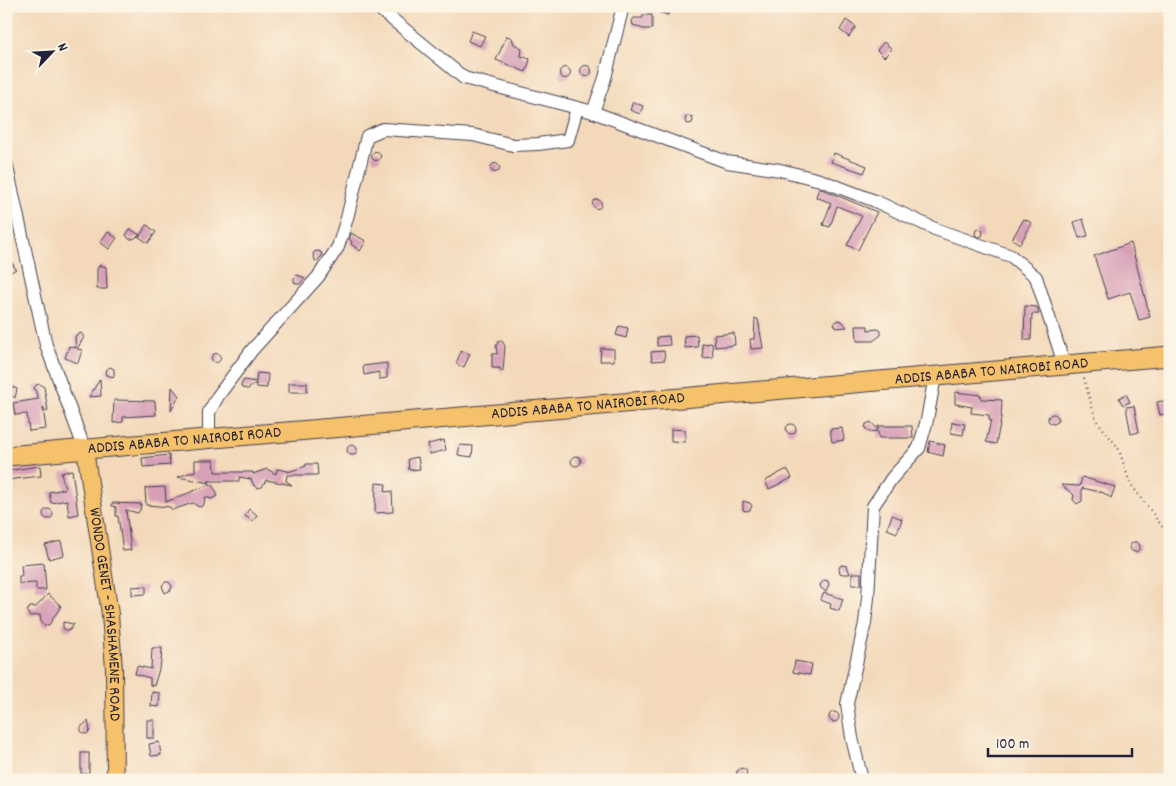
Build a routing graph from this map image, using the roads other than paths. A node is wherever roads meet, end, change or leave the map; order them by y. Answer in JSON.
{"nodes":[{"id":1,"x":376,"y":6,"type":"edge"},
{"id":2,"x":622,"y":6,"type":"edge"},
{"id":3,"x":577,"y":108,"type":"junction"},
{"id":4,"x":593,"y":112,"type":"junction"},
{"id":5,"x":6,"y":163,"type":"edge"},
{"id":6,"x":1170,"y":356,"type":"edge"},
{"id":7,"x":1073,"y":364,"type":"junction"},
{"id":8,"x":935,"y":376,"type":"junction"},
{"id":9,"x":209,"y":439,"type":"junction"},
{"id":10,"x":85,"y":450,"type":"junction"},
{"id":11,"x":6,"y":456,"type":"edge"},
{"id":12,"x":115,"y":780,"type":"edge"},
{"id":13,"x":862,"y":780,"type":"edge"}],
"edges":[{"from":1,"to":3,"type":"street"},
{"from":2,"to":4,"type":"street"},
{"from":3,"to":4,"type":"street"},
{"from":3,"to":9,"type":"street"},
{"from":4,"to":7,"type":"street"},
{"from":5,"to":10,"type":"street"},
{"from":6,"to":7,"type":"highway","name":"ADDIS ABABA TO NAIROBI ROAD"},
{"from":7,"to":8,"type":"highway","name":"ADDIS ABABA TO NAIROBI ROAD"},
{"from":8,"to":9,"type":"highway","name":"ADDIS ABABA TO NAIROBI ROAD"},
{"from":8,"to":13,"type":"street"},
{"from":9,"to":10,"type":"highway","name":"ADDIS ABABA TO NAIROBI ROAD"},
{"from":10,"to":11,"type":"highway","name":"ADDIS ABABA TO NAIROBI ROAD"},
{"from":10,"to":12,"type":"main road","name":"WONDO GENET - SHASHAMENE ROAD"}]}
